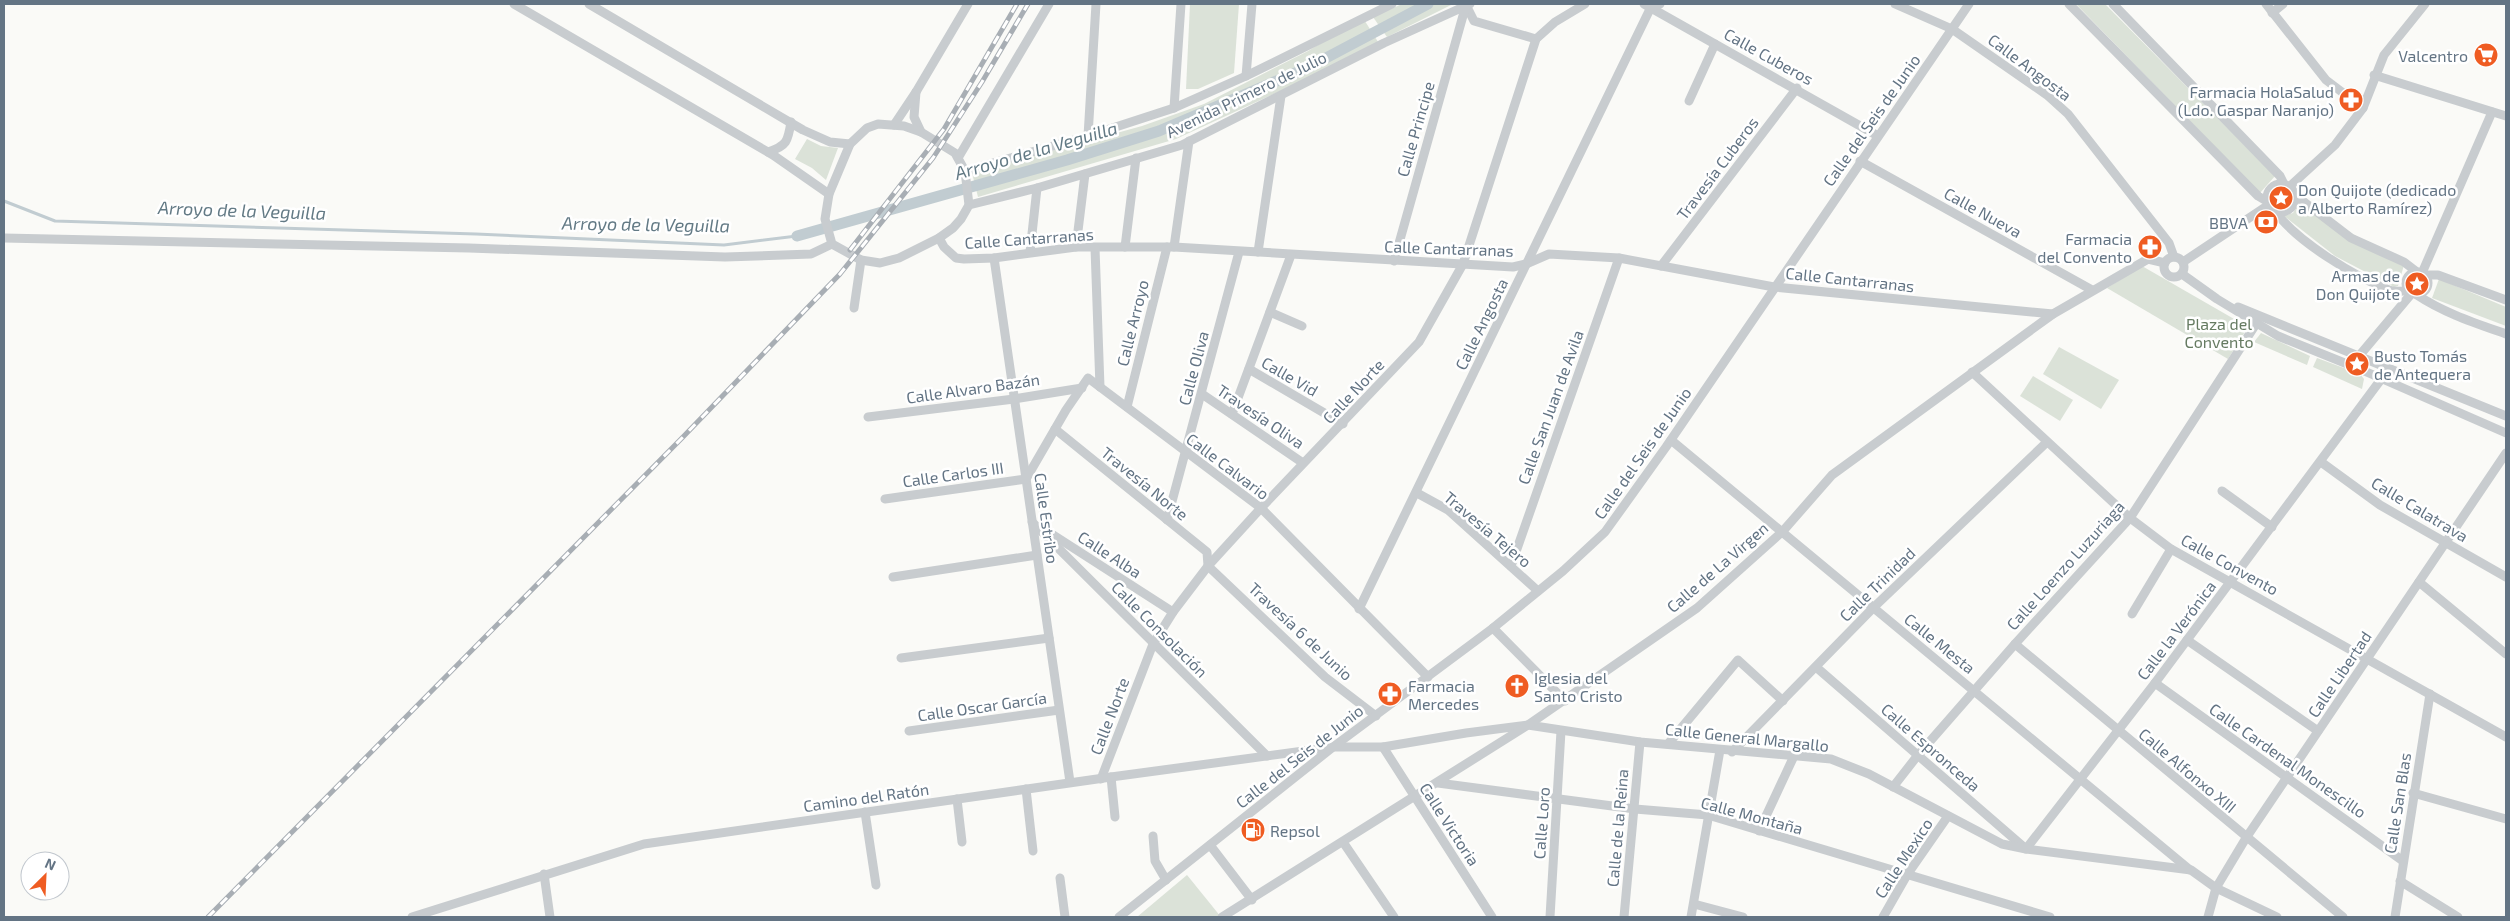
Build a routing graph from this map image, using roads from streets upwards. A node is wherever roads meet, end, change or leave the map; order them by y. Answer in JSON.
{"nodes":[{"id":1,"x":514,"y":4,"type":"edge"},
{"id":2,"x":589,"y":4,"type":"edge"},
{"id":3,"x":968,"y":4,"type":"edge"},
{"id":4,"x":1049,"y":4,"type":"edge"},
{"id":5,"x":1096,"y":4,"type":"edge"},
{"id":6,"x":1181,"y":4,"type":"edge"},
{"id":7,"x":1252,"y":4,"type":"edge"},
{"id":8,"x":1392,"y":4,"type":"edge"},
{"id":9,"x":1585,"y":4,"type":"edge"},
{"id":10,"x":1660,"y":4,"type":"edge"},
{"id":11,"x":1894,"y":4,"type":"edge"},
{"id":12,"x":1969,"y":4,"type":"edge"},
{"id":13,"x":2069,"y":4,"type":"edge"},
{"id":14,"x":2113,"y":4,"type":"edge"},
{"id":15,"x":2266,"y":4,"type":"edge"},
{"id":16,"x":2283,"y":4,"type":"edge"},
{"id":17,"x":2425,"y":4,"type":"edge"},
{"id":18,"x":1468,"y":5,"type":"edge"},
{"id":19,"x":1647,"y":5,"type":"edge"},
{"id":20,"x":2272,"y":13,"type":"junction"},
{"id":21,"x":1952,"y":29,"type":"junction"},
{"id":22,"x":1536,"y":39,"type":"junction"},
{"id":23,"x":1715,"y":44,"type":"junction"},
{"id":24,"x":2374,"y":75,"type":"junction"},
{"id":25,"x":1246,"y":76,"type":"junction"},
{"id":26,"x":1797,"y":88,"type":"junction"},
{"id":27,"x":916,"y":92,"type":"junction"},
{"id":28,"x":1281,"y":96,"type":"junction"},
{"id":29,"x":1689,"y":101,"type":"dead end"},
{"id":30,"x":1174,"y":108,"type":"junction"},
{"id":31,"x":2363,"y":108,"type":"junction"},
{"id":32,"x":2492,"y":112,"type":"junction"},
{"id":33,"x":2506,"y":116,"type":"edge"},
{"id":34,"x":791,"y":122,"type":"junction"},
{"id":35,"x":894,"y":125,"type":"junction"},
{"id":36,"x":921,"y":132,"type":"junction"},
{"id":37,"x":1088,"y":136,"type":"junction"},
{"id":38,"x":1878,"y":136,"type":"junction"},
{"id":39,"x":1190,"y":141,"type":"junction"},
{"id":40,"x":850,"y":144,"type":"junction"},
{"id":41,"x":768,"y":152,"type":"junction"},
{"id":42,"x":958,"y":158,"type":"junction"},
{"id":43,"x":1136,"y":158,"type":"junction"},
{"id":44,"x":1860,"y":161,"type":"junction"},
{"id":45,"x":965,"y":171,"type":"junction"},
{"id":46,"x":1085,"y":174,"type":"junction"},
{"id":47,"x":2286,"y":185,"type":"junction"},
{"id":48,"x":1037,"y":188,"type":"junction"},
{"id":49,"x":829,"y":194,"type":"junction"},
{"id":50,"x":2295,"y":195,"type":"junction"},
{"id":51,"x":969,"y":205,"type":"junction"},
{"id":52,"x":2271,"y":207,"type":"junction"},
{"id":53,"x":4,"y":238,"type":"edge"},
{"id":54,"x":939,"y":238,"type":"junction"},
{"id":55,"x":832,"y":244,"type":"junction"},
{"id":56,"x":1076,"y":247,"type":"junction"},
{"id":57,"x":1125,"y":247,"type":"junction"},
{"id":58,"x":1171,"y":247,"type":"junction"},
{"id":59,"x":1095,"y":248,"type":"junction"},
{"id":60,"x":1030,"y":252,"type":"junction"},
{"id":61,"x":1239,"y":252,"type":"junction"},
{"id":62,"x":1258,"y":252,"type":"junction"},
{"id":63,"x":1291,"y":255,"type":"junction"},
{"id":64,"x":2174,"y":257,"type":"junction"},
{"id":65,"x":994,"y":258,"type":"junction"},
{"id":66,"x":1619,"y":258,"type":"junction"},
{"id":67,"x":861,"y":260,"type":"junction"},
{"id":68,"x":1394,"y":261,"type":"junction"},
{"id":69,"x":2183,"y":262,"type":"junction"},
{"id":70,"x":2165,"y":263,"type":"junction"},
{"id":71,"x":1463,"y":264,"type":"junction"},
{"id":72,"x":1526,"y":264,"type":"junction"},
{"id":73,"x":1661,"y":266,"type":"junction"},
{"id":74,"x":2421,"y":273,"type":"junction"},
{"id":75,"x":2182,"y":274,"type":"junction"},
{"id":76,"x":1774,"y":287,"type":"junction"},
{"id":77,"x":2092,"y":290,"type":"junction"},
{"id":78,"x":2412,"y":293,"type":"junction"},
{"id":79,"x":2217,"y":299,"type":"junction"},
{"id":80,"x":2506,"y":300,"type":"edge"},
{"id":81,"x":854,"y":308,"type":"dead end"},
{"id":82,"x":1270,"y":312,"type":"junction"},
{"id":83,"x":2053,"y":314,"type":"junction"},
{"id":84,"x":2256,"y":324,"type":"junction"},
{"id":85,"x":1302,"y":326,"type":"dead end"},
{"id":86,"x":2506,"y":334,"type":"edge"},
{"id":87,"x":2359,"y":357,"type":"junction"},
{"id":88,"x":2349,"y":365,"type":"junction"},
{"id":89,"x":1249,"y":369,"type":"junction"},
{"id":90,"x":2362,"y":370,"type":"junction"},
{"id":91,"x":1972,"y":372,"type":"junction"},
{"id":92,"x":2382,"y":378,"type":"junction"},
{"id":93,"x":1100,"y":387,"type":"junction"},
{"id":94,"x":1082,"y":388,"type":"junction"},
{"id":95,"x":1202,"y":394,"type":"junction"},
{"id":96,"x":1014,"y":399,"type":"junction"},
{"id":97,"x":1127,"y":407,"type":"junction"},
{"id":98,"x":1232,"y":414,"type":"junction"},
{"id":99,"x":2506,"y":416,"type":"edge"},
{"id":100,"x":868,"y":417,"type":"dead end"},
{"id":101,"x":1343,"y":424,"type":"junction"},
{"id":102,"x":1055,"y":429,"type":"junction"},
{"id":103,"x":2506,"y":433,"type":"edge"},
{"id":104,"x":1671,"y":440,"type":"junction"},
{"id":105,"x":2047,"y":442,"type":"junction"},
{"id":106,"x":1186,"y":452,"type":"junction"},
{"id":107,"x":2506,"y":453,"type":"edge"},
{"id":108,"x":2321,"y":462,"type":"junction"},
{"id":109,"x":1304,"y":463,"type":"junction"},
{"id":110,"x":1026,"y":479,"type":"junction"},
{"id":111,"x":2222,"y":491,"type":"dead end"},
{"id":112,"x":1417,"y":493,"type":"junction"},
{"id":113,"x":885,"y":499,"type":"dead end"},
{"id":114,"x":1260,"y":508,"type":"junction"},
{"id":115,"x":2130,"y":518,"type":"junction"},
{"id":116,"x":1168,"y":520,"type":"junction"},
{"id":117,"x":1032,"y":522,"type":"junction"},
{"id":118,"x":2272,"y":526,"type":"junction"},
{"id":119,"x":1783,"y":531,"type":"junction"},
{"id":120,"x":2446,"y":543,"type":"junction"},
{"id":121,"x":2171,"y":549,"type":"junction"},
{"id":122,"x":1037,"y":555,"type":"junction"},
{"id":123,"x":1208,"y":566,"type":"junction"},
{"id":124,"x":1511,"y":566,"type":"junction"},
{"id":125,"x":893,"y":577,"type":"dead end"},
{"id":126,"x":2506,"y":577,"type":"edge"},
{"id":127,"x":2231,"y":582,"type":"junction"},
{"id":128,"x":2419,"y":582,"type":"junction"},
{"id":129,"x":1538,"y":591,"type":"junction"},
{"id":130,"x":1873,"y":608,"type":"junction"},
{"id":131,"x":1359,"y":609,"type":"junction"},
{"id":132,"x":1173,"y":612,"type":"junction"},
{"id":133,"x":2132,"y":614,"type":"dead end"},
{"id":134,"x":1492,"y":628,"type":"junction"},
{"id":135,"x":1049,"y":638,"type":"junction"},
{"id":136,"x":2187,"y":640,"type":"junction"},
{"id":137,"x":1153,"y":644,"type":"junction"},
{"id":138,"x":2015,"y":644,"type":"junction"},
{"id":139,"x":2506,"y":654,"type":"edge"},
{"id":140,"x":901,"y":658,"type":"dead end"},
{"id":141,"x":2366,"y":658,"type":"junction"},
{"id":142,"x":1816,"y":667,"type":"junction"},
{"id":143,"x":1428,"y":677,"type":"junction"},
{"id":144,"x":2155,"y":683,"type":"junction"},
{"id":145,"x":1976,"y":691,"type":"junction"},
{"id":146,"x":2430,"y":694,"type":"junction"},
{"id":147,"x":1565,"y":701,"type":"junction"},
{"id":148,"x":1782,"y":701,"type":"junction"},
{"id":149,"x":1059,"y":710,"type":"junction"},
{"id":150,"x":1376,"y":716,"type":"junction"},
{"id":151,"x":1528,"y":725,"type":"junction"},
{"id":152,"x":909,"y":731,"type":"dead end"},
{"id":153,"x":1561,"y":731,"type":"junction"},
{"id":154,"x":2119,"y":731,"type":"junction"},
{"id":155,"x":2318,"y":731,"type":"junction"},
{"id":156,"x":2506,"y":737,"type":"edge"},
{"id":157,"x":1640,"y":742,"type":"junction"},
{"id":158,"x":1668,"y":744,"type":"junction"},
{"id":159,"x":1383,"y":747,"type":"junction"},
{"id":160,"x":1333,"y":748,"type":"junction"},
{"id":161,"x":1720,"y":750,"type":"junction"},
{"id":162,"x":1732,"y":752,"type":"junction"},
{"id":163,"x":1918,"y":755,"type":"junction"},
{"id":164,"x":1266,"y":756,"type":"junction"},
{"id":165,"x":1794,"y":756,"type":"junction"},
{"id":166,"x":1111,"y":777,"type":"junction"},
{"id":167,"x":2082,"y":778,"type":"junction"},
{"id":168,"x":2287,"y":778,"type":"junction"},
{"id":169,"x":1101,"y":779,"type":"junction"},
{"id":170,"x":1070,"y":782,"type":"junction"},
{"id":171,"x":1438,"y":783,"type":"junction"},
{"id":172,"x":1893,"y":787,"type":"junction"},
{"id":173,"x":1026,"y":789,"type":"junction"},
{"id":174,"x":2413,"y":793,"type":"junction"},
{"id":175,"x":1415,"y":797,"type":"junction"},
{"id":176,"x":957,"y":800,"type":"junction"},
{"id":177,"x":1558,"y":800,"type":"junction"},
{"id":178,"x":1635,"y":809,"type":"junction"},
{"id":179,"x":865,"y":812,"type":"junction"},
{"id":180,"x":1708,"y":816,"type":"junction"},
{"id":181,"x":1948,"y":816,"type":"junction"},
{"id":182,"x":1115,"y":817,"type":"dead end"},
{"id":183,"x":2506,"y":820,"type":"edge"},
{"id":184,"x":1759,"y":830,"type":"junction"},
{"id":185,"x":1153,"y":836,"type":"dead end"},
{"id":186,"x":2246,"y":838,"type":"junction"},
{"id":187,"x":962,"y":842,"type":"dead end"},
{"id":188,"x":1343,"y":842,"type":"junction"},
{"id":189,"x":1210,"y":845,"type":"junction"},
{"id":190,"x":2026,"y":849,"type":"junction"},
{"id":191,"x":1033,"y":851,"type":"dead end"},
{"id":192,"x":2403,"y":861,"type":"junction"},
{"id":193,"x":2191,"y":870,"type":"junction"},
{"id":194,"x":544,"y":874,"type":"junction"},
{"id":195,"x":1907,"y":876,"type":"junction"},
{"id":196,"x":1060,"y":878,"type":"dead end"},
{"id":197,"x":1166,"y":880,"type":"junction"},
{"id":198,"x":2400,"y":881,"type":"junction"},
{"id":199,"x":876,"y":885,"type":"dead end"},
{"id":200,"x":2216,"y":888,"type":"junction"},
{"id":201,"x":1252,"y":900,"type":"junction"},
{"id":202,"x":1694,"y":904,"type":"junction"},
{"id":203,"x":412,"y":917,"type":"edge"},
{"id":204,"x":550,"y":917,"type":"edge"},
{"id":205,"x":1065,"y":917,"type":"edge"},
{"id":206,"x":1119,"y":917,"type":"edge"},
{"id":207,"x":1222,"y":917,"type":"edge"},
{"id":208,"x":1394,"y":917,"type":"edge"},
{"id":209,"x":1492,"y":917,"type":"edge"},
{"id":210,"x":1550,"y":917,"type":"edge"},
{"id":211,"x":1624,"y":917,"type":"edge"},
{"id":212,"x":1691,"y":917,"type":"edge"},
{"id":213,"x":1742,"y":917,"type":"edge"},
{"id":214,"x":1883,"y":917,"type":"edge"},
{"id":215,"x":2050,"y":917,"type":"edge"},
{"id":216,"x":2208,"y":917,"type":"edge"},
{"id":217,"x":2277,"y":917,"type":"edge"},
{"id":218,"x":2344,"y":917,"type":"edge"},
{"id":219,"x":2395,"y":917,"type":"edge"},
{"id":220,"x":2458,"y":917,"type":"edge"}],
"edges":[{"from":1,"to":41,"type":"street"},
{"from":2,"to":34,"type":"street"},
{"from":3,"to":27,"type":"street"},
{"from":4,"to":42,"type":"street"},
{"from":5,"to":37,"type":"street"},
{"from":6,"to":30,"type":"street"},
{"from":7,"to":25,"type":"street"},
{"from":8,"to":25,"type":"street","name":"Avenida Primero de Julio"},
{"from":9,"to":22,"type":"street"},
{"from":10,"to":19,"type":"street"},
{"from":11,"to":21,"type":"street","name":"Calle Angosta"},
{"from":12,"to":21,"type":"street","name":"Calle del Seis de Junio"},
{"from":13,"to":52,"type":"street"},
{"from":14,"to":47,"type":"street"},
{"from":15,"to":20,"type":"street"},
{"from":16,"to":20,"type":"street"},
{"from":17,"to":24,"type":"street"},
{"from":18,"to":22,"type":"street"},
{"from":18,"to":28,"type":"street","name":"Avenida Primero de Julio"},
{"from":18,"to":68,"type":"street","name":"Calle Principe"},
{"from":19,"to":23,"type":"street","name":"Calle Cuberos"},
{"from":19,"to":72,"type":"street","name":"Calle Angosta"},
{"from":20,"to":31,"type":"street"},
{"from":21,"to":38,"type":"street","name":"Calle del Seis de Junio"},
{"from":21,"to":64,"type":"street","name":"Calle Angosta"},
{"from":22,"to":71,"type":"street","name":"Calle Norte"},
{"from":23,"to":26,"type":"street","name":"Calle Cuberos"},
{"from":23,"to":29,"type":"street"},
{"from":24,"to":31,"type":"street"},
{"from":24,"to":32,"type":"street"},
{"from":25,"to":30,"type":"street","name":"Avenida Primero de Julio"},
{"from":26,"to":38,"type":"street","name":"Calle Cuberos"},
{"from":26,"to":73,"type":"street","name":"Travesía Cuberos"},
{"from":27,"to":35,"type":"street"},
{"from":27,"to":36,"type":"street"},
{"from":28,"to":39,"type":"street","name":"Avenida Primero de Julio"},
{"from":28,"to":62,"type":"street"},
{"from":30,"to":37,"type":"street","name":"Avenida Primero de Julio"},
{"from":31,"to":47,"type":"street"},
{"from":32,"to":33,"type":"street"},
{"from":32,"to":74,"type":"street"},
{"from":34,"to":40,"type":"street"},
{"from":34,"to":41,"type":"street"},
{"from":35,"to":36,"type":"street"},
{"from":35,"to":40,"type":"street"},
{"from":36,"to":42,"type":"street"},
{"from":37,"to":45,"type":"street","name":"Avenida Primero de Julio"},
{"from":38,"to":44,"type":"street","name":"Calle del Seis de Junio"},
{"from":39,"to":43,"type":"street","name":"Avenida Primero de Julio"},
{"from":39,"to":58,"type":"street","name":"Calle Arroyo"},
{"from":40,"to":49,"type":"street"},
{"from":41,"to":49,"type":"street"},
{"from":42,"to":45,"type":"street"},
{"from":43,"to":46,"type":"street","name":"Avenida Primero de Julio"},
{"from":43,"to":57,"type":"street"},
{"from":44,"to":76,"type":"street","name":"Calle del Seis de Junio"},
{"from":44,"to":77,"type":"street","name":"Calle Nueva"},
{"from":45,"to":51,"type":"street"},
{"from":46,"to":48,"type":"street","name":"Avenida Primero de Julio"},
{"from":46,"to":56,"type":"street"},
{"from":47,"to":50,"type":"street"},
{"from":47,"to":52,"type":"street"},
{"from":48,"to":51,"type":"street","name":"Avenida Primero de Julio"},
{"from":48,"to":60,"type":"street"},
{"from":49,"to":55,"type":"street"},
{"from":50,"to":52,"type":"street"},
{"from":50,"to":74,"type":"street"},
{"from":51,"to":54,"type":"street"},
{"from":52,"to":69,"type":"street"},
{"from":52,"to":78,"type":"street"},
{"from":53,"to":55,"type":"street"},
{"from":54,"to":65,"type":"street","name":"Calle Cantarranas"},
{"from":54,"to":67,"type":"street"},
{"from":55,"to":67,"type":"street"},
{"from":56,"to":59,"type":"street","name":"Calle Cantarranas"},
{"from":56,"to":60,"type":"street","name":"Calle Cantarranas"},
{"from":57,"to":58,"type":"street","name":"Calle Cantarranas"},
{"from":57,"to":59,"type":"street","name":"Calle Cantarranas"},
{"from":58,"to":61,"type":"street","name":"Calle Cantarranas"},
{"from":58,"to":97,"type":"street","name":"Calle Arroyo"},
{"from":59,"to":93,"type":"street"},
{"from":60,"to":65,"type":"street","name":"Calle Cantarranas"},
{"from":61,"to":62,"type":"street","name":"Calle Cantarranas"},
{"from":61,"to":95,"type":"street","name":"Calle Oliva"},
{"from":62,"to":63,"type":"street","name":"Calle Cantarranas"},
{"from":63,"to":68,"type":"street","name":"Calle Cantarranas"},
{"from":63,"to":82,"type":"street"},
{"from":64,"to":69,"type":"street"},
{"from":64,"to":70,"type":"street"},
{"from":65,"to":96,"type":"street","name":"Calle Estribo"},
{"from":66,"to":72,"type":"street","name":"Calle Cantarranas"},
{"from":66,"to":73,"type":"street","name":"Calle Cantarranas"},
{"from":66,"to":124,"type":"street","name":"Calle San Juan de Avila"},
{"from":67,"to":81,"type":"street"},
{"from":68,"to":71,"type":"street","name":"Calle Cantarranas"},
{"from":69,"to":75,"type":"street"},
{"from":70,"to":75,"type":"street"},
{"from":70,"to":77,"type":"street","name":"Calle de La Virgen"},
{"from":71,"to":72,"type":"street","name":"Calle Cantarranas"},
{"from":71,"to":101,"type":"street","name":"Calle Norte"},
{"from":72,"to":112,"type":"street","name":"Calle Angosta"},
{"from":73,"to":76,"type":"street","name":"Calle Cantarranas"},
{"from":74,"to":78,"type":"street"},
{"from":74,"to":78,"type":"street"},
{"from":74,"to":80,"type":"street"},
{"from":75,"to":79,"type":"street"},
{"from":76,"to":83,"type":"street","name":"Calle Cantarranas"},
{"from":76,"to":104,"type":"street","name":"Calle del Seis de Junio"},
{"from":77,"to":83,"type":"street","name":"Calle de La Virgen"},
{"from":78,"to":86,"type":"street"},
{"from":78,"to":87,"type":"street"},
{"from":79,"to":84,"type":"street"},
{"from":79,"to":87,"type":"street"},
{"from":82,"to":85,"type":"street"},
{"from":82,"to":89,"type":"street"},
{"from":83,"to":91,"type":"street","name":"Calle de La Virgen"},
{"from":84,"to":88,"type":"street"},
{"from":84,"to":115,"type":"street","name":"Calle Loenzo Luzuriaga"},
{"from":87,"to":88,"type":"street"},
{"from":87,"to":90,"type":"street"},
{"from":87,"to":99,"type":"street"},
{"from":88,"to":90,"type":"street"},
{"from":89,"to":98,"type":"street"},
{"from":89,"to":101,"type":"street","name":"Calle Vid"},
{"from":90,"to":92,"type":"street"},
{"from":91,"to":105,"type":"street","name":"Calle Convento"},
{"from":91,"to":119,"type":"street","name":"Calle de La Virgen"},
{"from":92,"to":103,"type":"street"},
{"from":92,"to":108,"type":"street","name":"Calle la Verónica"},
{"from":93,"to":94,"type":"street","name":"Calle Alvaro Bazán"},
{"from":93,"to":97,"type":"street","name":"Calle Calvario"},
{"from":94,"to":96,"type":"street","name":"Calle Alvaro Bazán"},
{"from":94,"to":102,"type":"street"},
{"from":95,"to":98,"type":"street","name":"Travesía Oliva"},
{"from":95,"to":106,"type":"street","name":"Calle Oliva"},
{"from":96,"to":100,"type":"street","name":"Calle Alvaro Bazán"},
{"from":96,"to":110,"type":"street","name":"Calle Estribo"},
{"from":97,"to":106,"type":"street","name":"Calle Calvario"},
{"from":98,"to":109,"type":"street","name":"Travesía Oliva"},
{"from":101,"to":109,"type":"street","name":"Calle Norte"},
{"from":102,"to":110,"type":"street"},
{"from":102,"to":116,"type":"street","name":"Travesía Norte"},
{"from":104,"to":119,"type":"street","name":"Calle Mesta"},
{"from":104,"to":129,"type":"street","name":"Calle del Seis de Junio"},
{"from":105,"to":115,"type":"street","name":"Calle Convento"},
{"from":105,"to":130,"type":"street","name":"Calle Trinidad"},
{"from":106,"to":114,"type":"street","name":"Calle Calvario"},
{"from":106,"to":116,"type":"street","name":"Calle Oliva"},
{"from":107,"to":120,"type":"street","name":"Calle Libertad"},
{"from":108,"to":118,"type":"street","name":"Calle la Verónica"},
{"from":108,"to":120,"type":"street","name":"Calle Calatrava"},
{"from":109,"to":114,"type":"street","name":"Calle Norte"},
{"from":110,"to":113,"type":"street","name":"Calle Carlos III"},
{"from":110,"to":117,"type":"street","name":"Calle Estribo"},
{"from":111,"to":118,"type":"street"},
{"from":112,"to":124,"type":"street","name":"Travesía Tejero"},
{"from":112,"to":131,"type":"street","name":"Calle Angosta"},
{"from":114,"to":123,"type":"street","name":"Calle Norte"},
{"from":114,"to":131,"type":"street","name":"Calle Calvario"},
{"from":115,"to":121,"type":"street","name":"Calle Convento"},
{"from":115,"to":138,"type":"street","name":"Calle Loenzo Luzuriaga"},
{"from":116,"to":123,"type":"street","name":"Travesía Norte"},
{"from":117,"to":122,"type":"street","name":"Calle Estribo"},
{"from":117,"to":132,"type":"street","name":"Calle Alba"},
{"from":117,"to":137,"type":"street","name":"Calle Consolación"},
{"from":118,"to":127,"type":"street","name":"Calle la Verónica"},
{"from":119,"to":130,"type":"street","name":"Calle Mesta"},
{"from":119,"to":147,"type":"street","name":"Calle de La Virgen"},
{"from":120,"to":126,"type":"street","name":"Calle Calatrava"},
{"from":120,"to":128,"type":"street","name":"Calle Libertad"},
{"from":121,"to":127,"type":"street","name":"Calle Convento"},
{"from":121,"to":133,"type":"street"},
{"from":122,"to":125,"type":"street"},
{"from":122,"to":135,"type":"street","name":"Calle Estribo"},
{"from":123,"to":132,"type":"street","name":"Calle Norte"},
{"from":123,"to":150,"type":"street","name":"Travesía 6 de Junio"},
{"from":124,"to":129,"type":"street","name":"Travesía Tejero"},
{"from":127,"to":136,"type":"street","name":"Calle la Verónica"},
{"from":127,"to":141,"type":"street","name":"Calle Convento"},
{"from":128,"to":139,"type":"street"},
{"from":128,"to":141,"type":"street","name":"Calle Libertad"},
{"from":129,"to":134,"type":"street","name":"Calle del Seis de Junio"},
{"from":130,"to":142,"type":"street","name":"Calle Trinidad"},
{"from":130,"to":145,"type":"street","name":"Calle Mesta"},
{"from":131,"to":143,"type":"street","name":"Calle Calvario"},
{"from":132,"to":137,"type":"street","name":"Calle Norte"},
{"from":134,"to":143,"type":"street","name":"Calle del Seis de Junio"},
{"from":134,"to":147,"type":"street"},
{"from":135,"to":140,"type":"street"},
{"from":135,"to":149,"type":"street","name":"Calle Estribo"},
{"from":136,"to":144,"type":"street","name":"Calle la Verónica"},
{"from":136,"to":155,"type":"street"},
{"from":137,"to":164,"type":"street","name":"Calle Consolación"},
{"from":137,"to":169,"type":"street","name":"Calle Norte"},
{"from":138,"to":145,"type":"street","name":"Calle Loenzo Luzuriaga"},
{"from":138,"to":154,"type":"street","name":"Calle Alfonxo XIII"},
{"from":141,"to":146,"type":"street","name":"Calle Convento"},
{"from":141,"to":155,"type":"street","name":"Calle Libertad"},
{"from":142,"to":148,"type":"street","name":"Calle Trinidad"},
{"from":142,"to":163,"type":"street","name":"Calle Espronceda"},
{"from":143,"to":150,"type":"street","name":"Calle del Seis de Junio"},
{"from":144,"to":154,"type":"street","name":"Calle la Verónica"},
{"from":144,"to":168,"type":"street","name":"Calle Cardenal Monescillo"},
{"from":145,"to":163,"type":"street","name":"Calle Loenzo Luzuriaga"},
{"from":145,"to":167,"type":"street","name":"Calle Mesta"},
{"from":146,"to":156,"type":"street","name":"Calle Convento"},
{"from":146,"to":174,"type":"street","name":"Calle San Blas"},
{"from":147,"to":151,"type":"street","name":"Calle de La Virgen"},
{"from":148,"to":158,"type":"street"},
{"from":148,"to":162,"type":"street","name":"Calle Trinidad"},
{"from":149,"to":152,"type":"street","name":"Calle Oscar García"},
{"from":149,"to":170,"type":"street","name":"Calle Estribo"},
{"from":150,"to":160,"type":"street","name":"Calle del Seis de Junio"},
{"from":151,"to":153,"type":"street","name":"Calle General Margallo"},
{"from":151,"to":159,"type":"street","name":"Calle General Margallo"},
{"from":151,"to":171,"type":"street","name":"Calle de La Virgen"},
{"from":153,"to":157,"type":"street","name":"Calle General Margallo"},
{"from":153,"to":177,"type":"street","name":"Calle Loro"},
{"from":154,"to":167,"type":"street","name":"Calle la Verónica"},
{"from":154,"to":186,"type":"street","name":"Calle Alfonxo XIII"},
{"from":155,"to":168,"type":"street","name":"Calle Libertad"},
{"from":157,"to":158,"type":"street","name":"Calle General Margallo"},
{"from":157,"to":178,"type":"street","name":"Calle de la Reina"},
{"from":158,"to":161,"type":"street","name":"Calle General Margallo"},
{"from":159,"to":160,"type":"street","name":"Calle General Margallo"},
{"from":159,"to":175,"type":"street","name":"Calle Victoria"},
{"from":160,"to":164,"type":"street","name":"Camino del Ratón"},
{"from":160,"to":189,"type":"street","name":"Calle del Seis de Junio"},
{"from":161,"to":162,"type":"street","name":"Calle General Margallo"},
{"from":161,"to":180,"type":"street"},
{"from":162,"to":165,"type":"street","name":"Calle General Margallo"},
{"from":163,"to":172,"type":"street","name":"Calle Loenzo Luzuriaga"},
{"from":163,"to":190,"type":"street","name":"Calle Espronceda"},
{"from":164,"to":166,"type":"street","name":"Camino del Ratón"},
{"from":165,"to":172,"type":"street","name":"Calle General Margallo"},
{"from":165,"to":184,"type":"street"},
{"from":166,"to":169,"type":"street","name":"Camino del Ratón"},
{"from":166,"to":182,"type":"street"},
{"from":167,"to":190,"type":"street","name":"Calle la Verónica"},
{"from":167,"to":193,"type":"street","name":"Calle Mesta"},
{"from":168,"to":186,"type":"street","name":"Calle Libertad"},
{"from":168,"to":192,"type":"street","name":"Calle Cardenal Monescillo"},
{"from":169,"to":170,"type":"street","name":"Camino del Ratón"},
{"from":170,"to":173,"type":"street","name":"Camino del Ratón"},
{"from":171,"to":175,"type":"street","name":"Calle de La Virgen"},
{"from":171,"to":177,"type":"street","name":"Calle Montaña"},
{"from":172,"to":181,"type":"street","name":"Calle General Margallo"},
{"from":173,"to":176,"type":"street","name":"Camino del Ratón"},
{"from":173,"to":191,"type":"street"},
{"from":174,"to":183,"type":"street"},
{"from":174,"to":192,"type":"street","name":"Calle San Blas"},
{"from":175,"to":188,"type":"street","name":"Calle de La Virgen"},
{"from":175,"to":209,"type":"street","name":"Calle Victoria"},
{"from":176,"to":179,"type":"street","name":"Camino del Ratón"},
{"from":176,"to":187,"type":"street"},
{"from":177,"to":178,"type":"street","name":"Calle Montaña"},
{"from":177,"to":210,"type":"street","name":"Calle Loro"},
{"from":178,"to":180,"type":"street","name":"Calle Montaña"},
{"from":178,"to":211,"type":"street","name":"Calle de la Reina"},
{"from":179,"to":194,"type":"street","name":"Camino del Ratón"},
{"from":179,"to":199,"type":"street"},
{"from":180,"to":184,"type":"street","name":"Calle Montaña"},
{"from":180,"to":202,"type":"street"},
{"from":181,"to":190,"type":"street","name":"Calle General Margallo"},
{"from":181,"to":195,"type":"street","name":"Calle Mexico"},
{"from":184,"to":195,"type":"street","name":"Calle Montaña"},
{"from":185,"to":197,"type":"street"},
{"from":186,"to":200,"type":"street","name":"Calle Libertad"},
{"from":186,"to":218,"type":"street","name":"Calle Alfonxo XIII"},
{"from":188,"to":201,"type":"street","name":"Calle de La Virgen"},
{"from":188,"to":208,"type":"street"},
{"from":189,"to":197,"type":"street","name":"Calle del Seis de Junio"},
{"from":189,"to":201,"type":"street"},
{"from":190,"to":193,"type":"street","name":"Calle General Margallo"},
{"from":192,"to":198,"type":"street","name":"Calle San Blas"},
{"from":193,"to":200,"type":"street","name":"Calle General Margallo"},
{"from":194,"to":203,"type":"street","name":"Camino del Ratón"},
{"from":194,"to":204,"type":"street"},
{"from":195,"to":214,"type":"street","name":"Calle Mexico"},
{"from":195,"to":215,"type":"street","name":"Calle Montaña"},
{"from":196,"to":205,"type":"street"},
{"from":197,"to":206,"type":"street","name":"Calle del Seis de Junio"},
{"from":198,"to":219,"type":"street","name":"Calle San Blas"},
{"from":198,"to":220,"type":"street"},
{"from":200,"to":216,"type":"street","name":"Calle Libertad"},
{"from":200,"to":217,"type":"street","name":"Calle General Margallo"},
{"from":201,"to":207,"type":"street","name":"Calle de La Virgen"},
{"from":202,"to":212,"type":"street"},
{"from":202,"to":213,"type":"street"}]}
